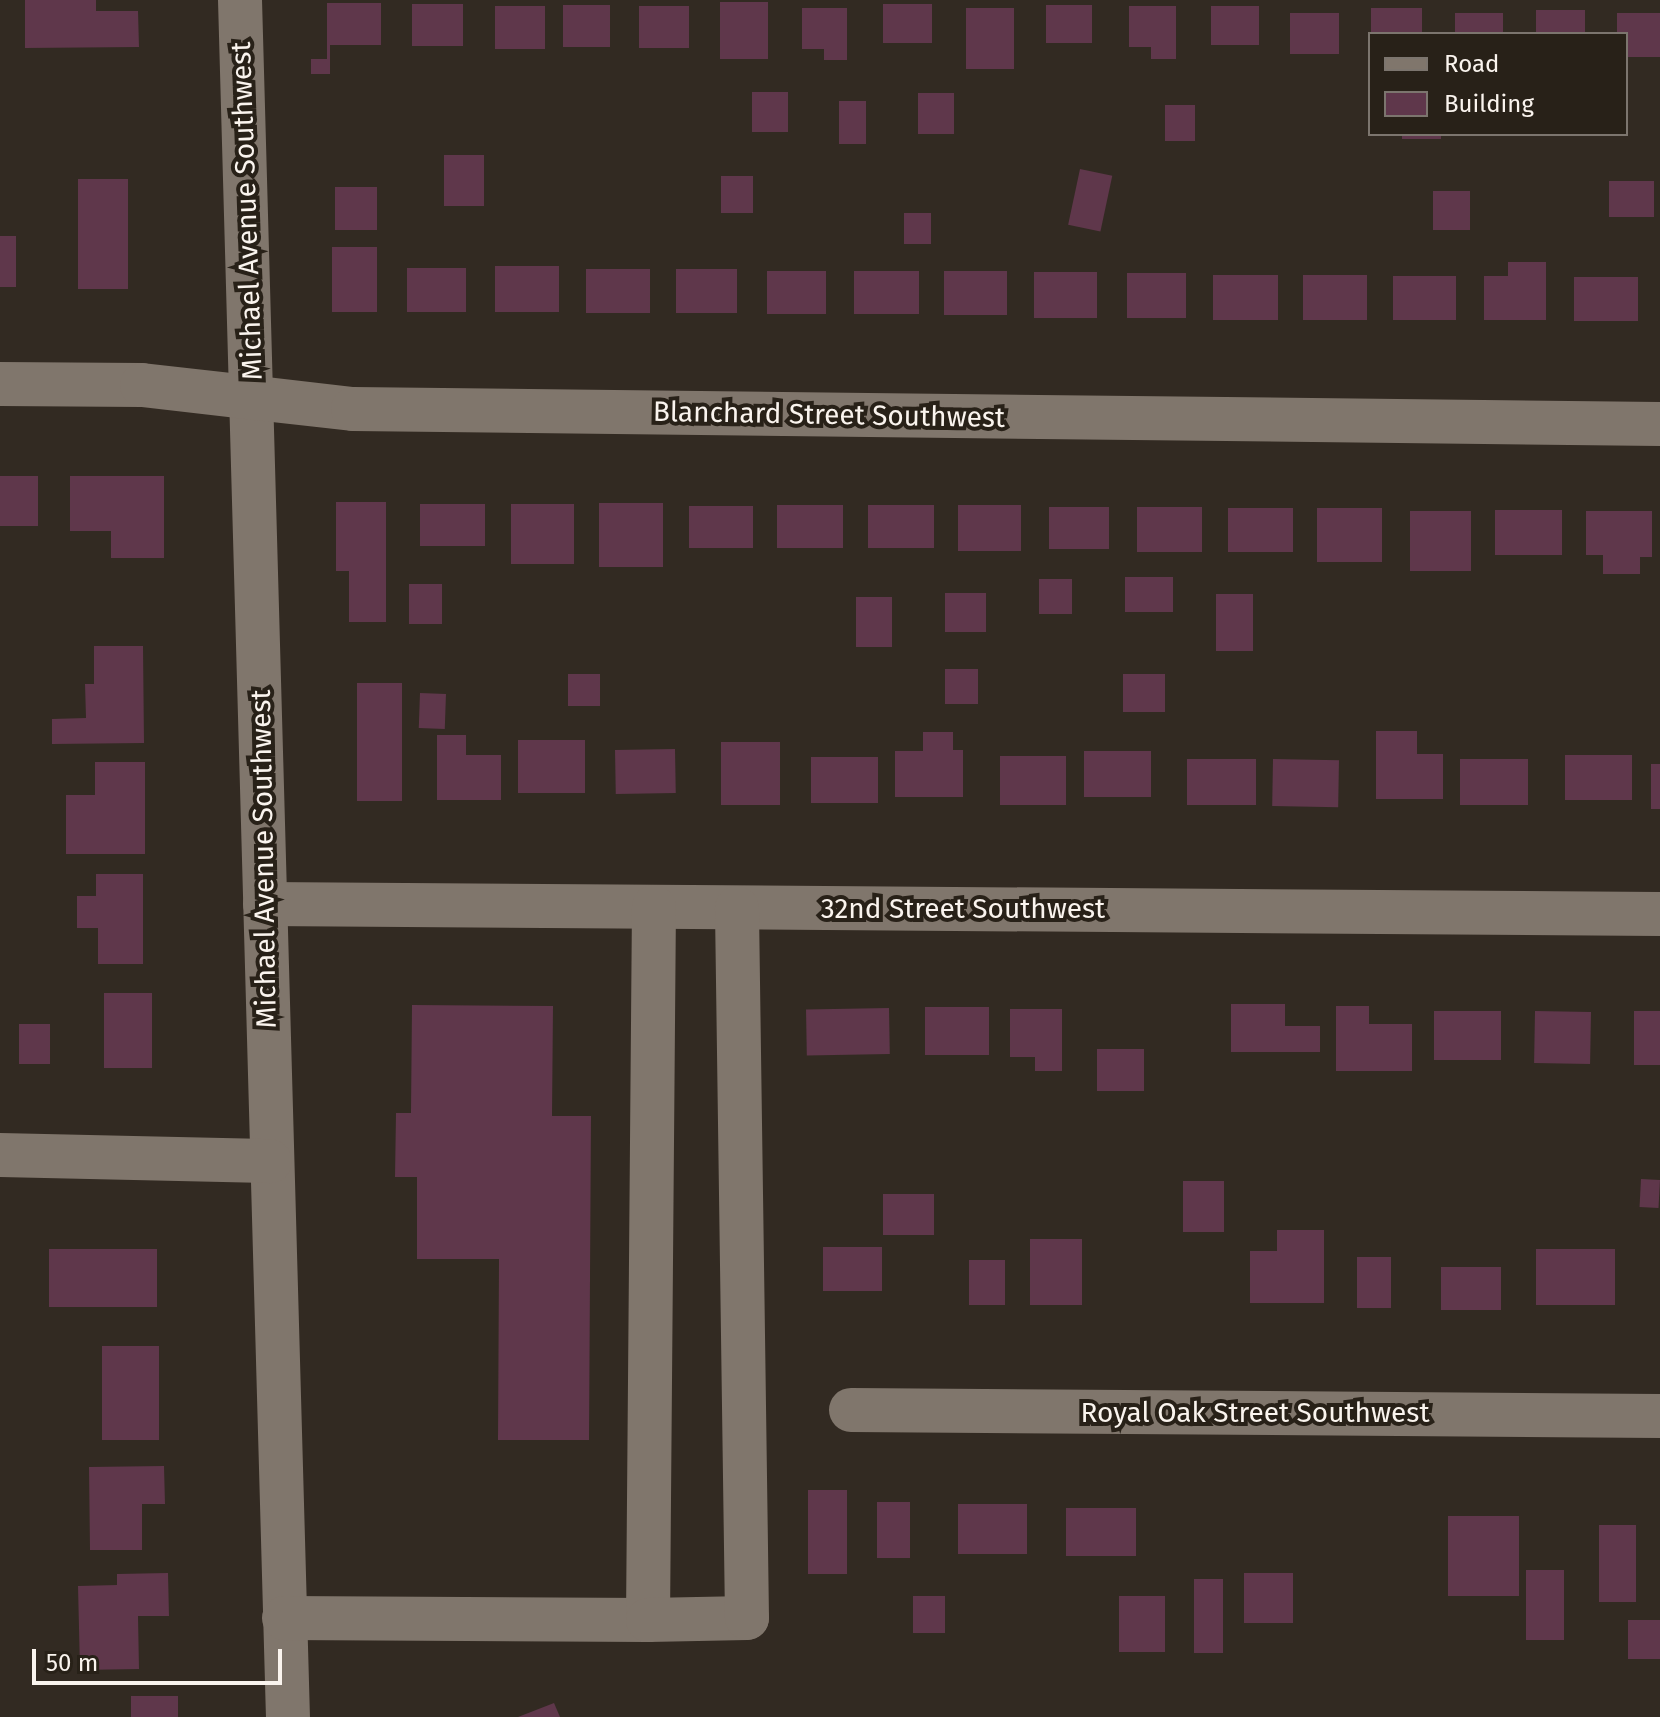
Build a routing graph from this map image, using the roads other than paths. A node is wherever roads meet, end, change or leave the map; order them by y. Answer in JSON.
{"nodes":[{"id":1,"x":240,"y":0,"type":"edge"},
{"id":2,"x":0,"y":384,"type":"edge"},
{"id":3,"x":253,"y":396,"type":"junction"},
{"id":4,"x":1660,"y":424,"type":"edge"},
{"id":5,"x":265,"y":904,"type":"junction"},
{"id":6,"x":654,"y":907,"type":"junction"},
{"id":7,"x":737,"y":908,"type":"junction"},
{"id":8,"x":1660,"y":914,"type":"edge"},
{"id":9,"x":0,"y":1155,"type":"edge"},
{"id":10,"x":270,"y":1161,"type":"junction"},
{"id":11,"x":851,"y":1410,"type":"dead end"},
{"id":12,"x":1660,"y":1416,"type":"edge"},
{"id":13,"x":284,"y":1618,"type":"junction"},
{"id":14,"x":648,"y":1620,"type":"junction"},
{"id":15,"x":288,"y":1717,"type":"edge"}],
"edges":[{"from":1,"to":3,"type":"street","name":"Michael Avenue Southwest"},
{"from":2,"to":3,"type":"street","name":"Blanchard Street Southwest"},
{"from":3,"to":4,"type":"street","name":"Blanchard Street Southwest"},
{"from":3,"to":5,"type":"street","name":"Michael Avenue Southwest"},
{"from":5,"to":6,"type":"street","name":"32nd Street Southwest"},
{"from":5,"to":10,"type":"street","name":"Michael Avenue Southwest"},
{"from":6,"to":7,"type":"street","name":"32nd Street Southwest"},
{"from":6,"to":14,"type":"street"},
{"from":7,"to":8,"type":"street","name":"32nd Street Southwest"},
{"from":7,"to":14,"type":"street"},
{"from":9,"to":10,"type":"street"},
{"from":10,"to":13,"type":"street","name":"Michael Avenue Southwest"},
{"from":11,"to":12,"type":"street","name":"Royal Oak Street Southwest"},
{"from":13,"to":14,"type":"street"},
{"from":13,"to":15,"type":"street","name":"Michael Avenue Southwest"}]}
